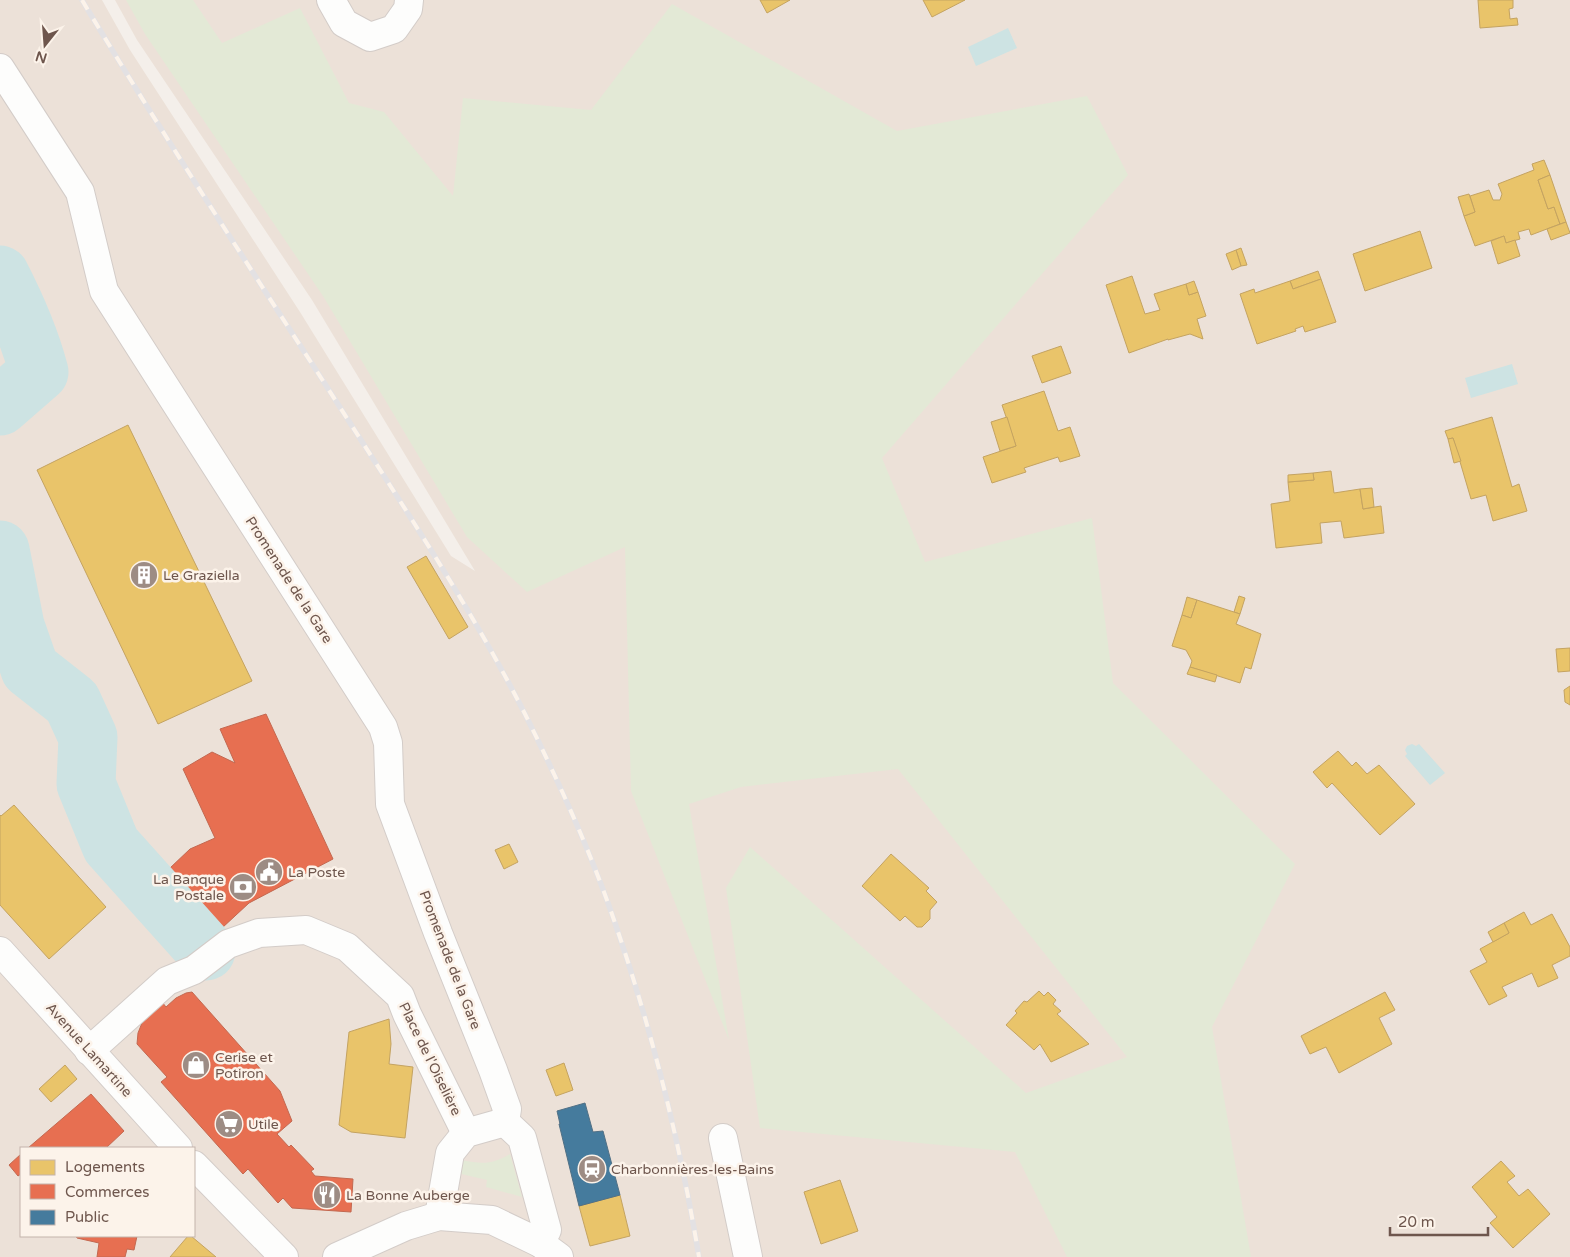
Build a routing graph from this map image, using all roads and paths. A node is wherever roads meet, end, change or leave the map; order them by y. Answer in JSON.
{"nodes":[{"id":1,"x":331,"y":0,"type":"edge"},
{"id":2,"x":409,"y":0,"type":"edge"},
{"id":3,"x":0,"y":68,"type":"edge"},
{"id":4,"x":0,"y":951,"type":"edge"},
{"id":5,"x":89,"y":1051,"type":"junction"},
{"id":6,"x":505,"y":1122,"type":"junction"},
{"id":7,"x":466,"y":1133,"type":"junction"},
{"id":8,"x":723,"y":1138,"type":"dead end"},
{"id":9,"x":177,"y":1147,"type":"edge"},
{"id":10,"x":195,"y":1166,"type":"edge"},
{"id":11,"x":439,"y":1216,"type":"junction"},
{"id":12,"x":549,"y":1250,"type":"edge"},
{"id":13,"x":284,"y":1257,"type":"edge"},
{"id":14,"x":338,"y":1257,"type":"edge"},
{"id":15,"x":748,"y":1257,"type":"edge"}],
"edges":[{"from":1,"to":2,"type":"street"},
{"from":3,"to":6,"type":"street","name":"Promenade de la Gare"},
{"from":4,"to":5,"type":"street","name":"Avenue Lamartine"},
{"from":5,"to":7,"type":"street","name":"Place de l'Oiselière"},
{"from":5,"to":9,"type":"street","name":"Avenue Lamartine"},
{"from":6,"to":7,"type":"street"},
{"from":6,"to":12,"type":"street"},
{"from":7,"to":11,"type":"street"},
{"from":8,"to":15,"type":"street"},
{"from":10,"to":13,"type":"street"},
{"from":11,"to":12,"type":"street"},
{"from":11,"to":14,"type":"street"}]}
